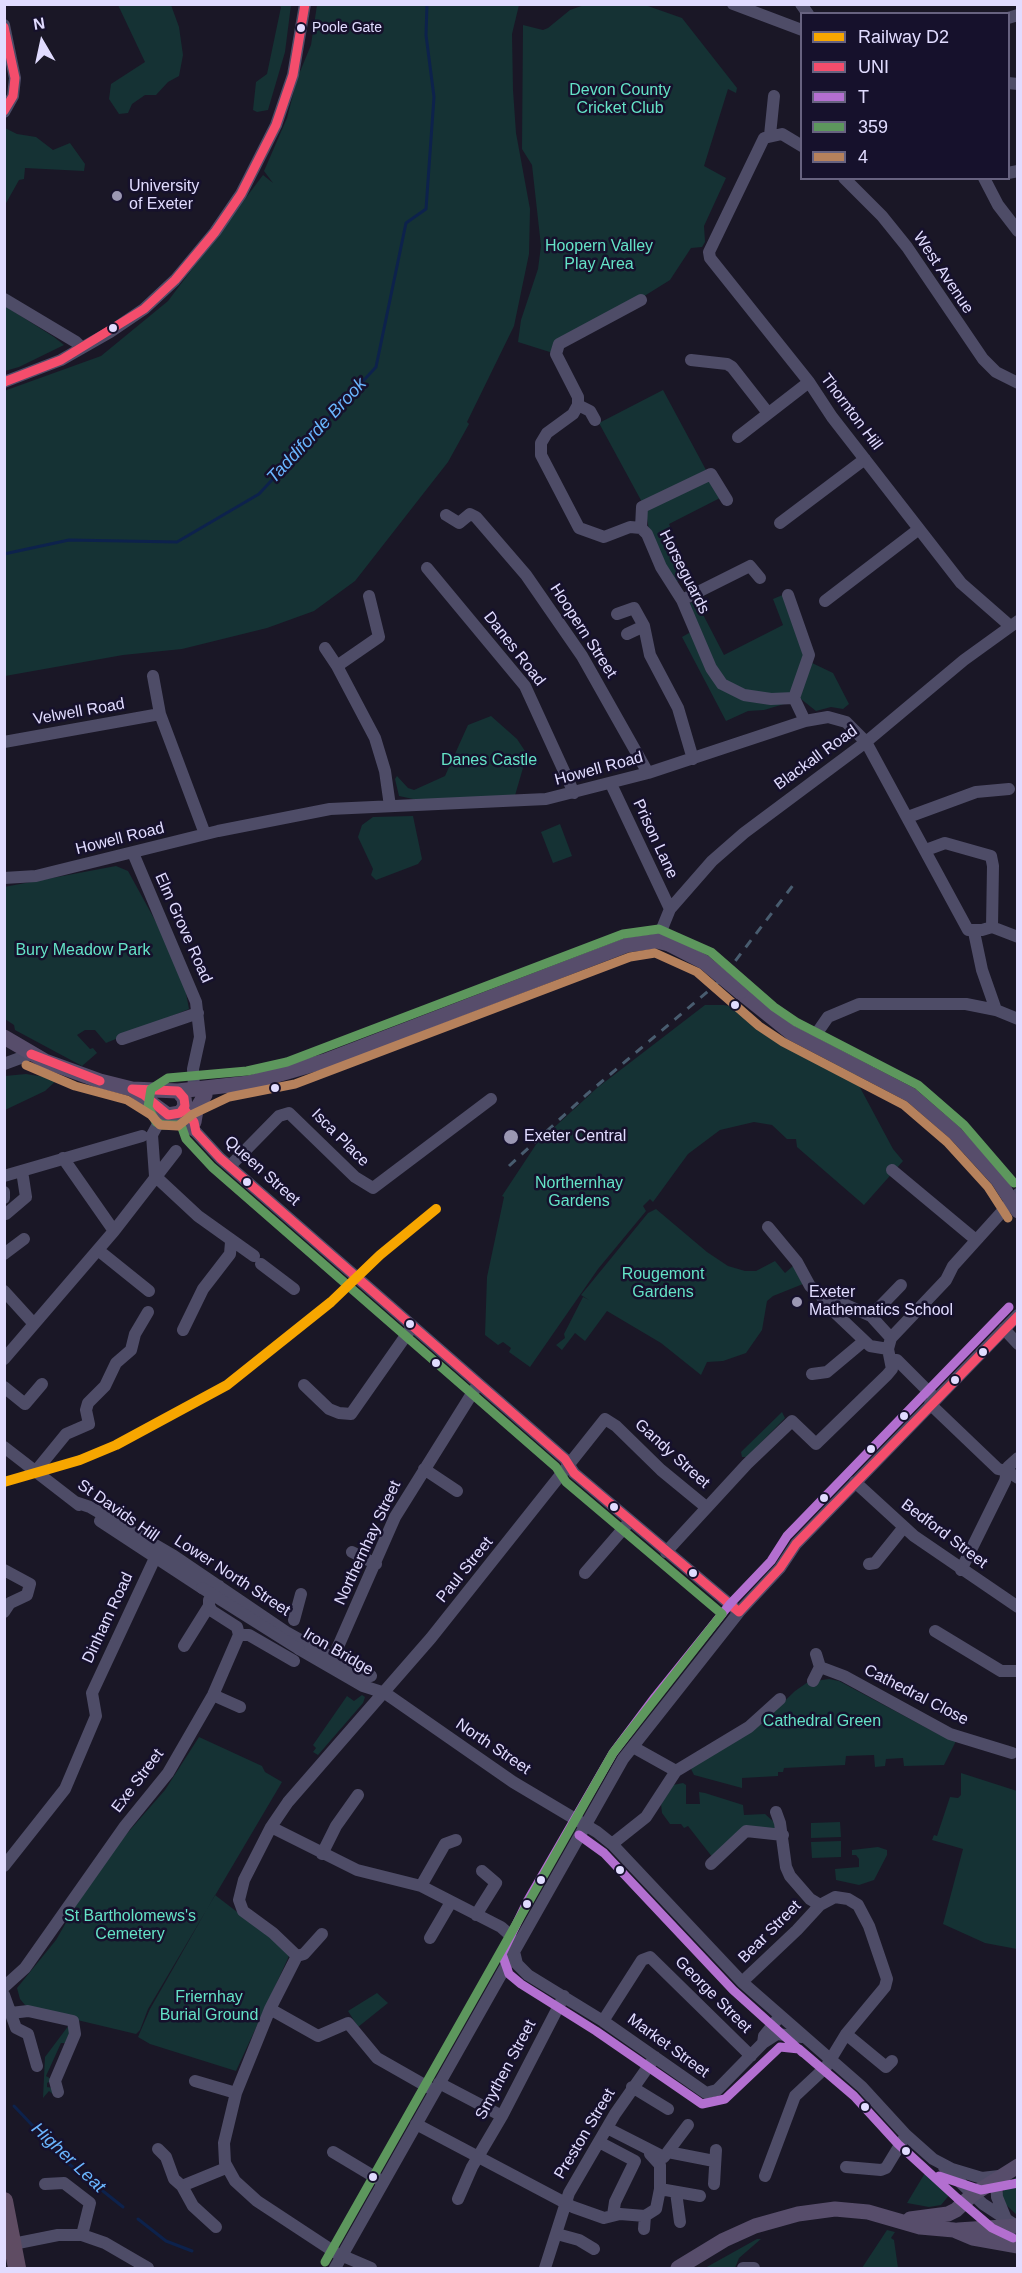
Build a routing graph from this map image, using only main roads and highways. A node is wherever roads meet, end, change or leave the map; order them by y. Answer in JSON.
{"nodes":[{"id":1,"x":4,"y":1037,"type":"edge"},
{"id":2,"x":200,"y":1092,"type":"junction"},
{"id":3,"x":195,"y":1127,"type":"road end"},
{"id":4,"x":1015,"y":1201,"type":"edge"},
{"id":5,"x":1008,"y":2173,"type":"edge"},
{"id":6,"x":4,"y":2201,"type":"edge"},
{"id":7,"x":901,"y":2220,"type":"junction"},
{"id":8,"x":1014,"y":2225,"type":"edge"},
{"id":9,"x":954,"y":2230,"type":"junction"},
{"id":10,"x":1017,"y":2246,"type":"edge"},
{"id":11,"x":17,"y":2268,"type":"edge"},
{"id":12,"x":678,"y":2268,"type":"edge"}],
"edges":[{"from":1,"to":2,"type":"main road"},
{"from":2,"to":3,"type":"main road"},
{"from":2,"to":4,"type":"main road","bridge":true},
{"from":5,"to":7,"type":"main road"},
{"from":6,"to":11,"type":"highway"},
{"from":7,"to":9,"type":"main road"},
{"from":7,"to":12,"type":"main road"},
{"from":8,"to":9,"type":"main road"},
{"from":9,"to":10,"type":"main road"}]}
